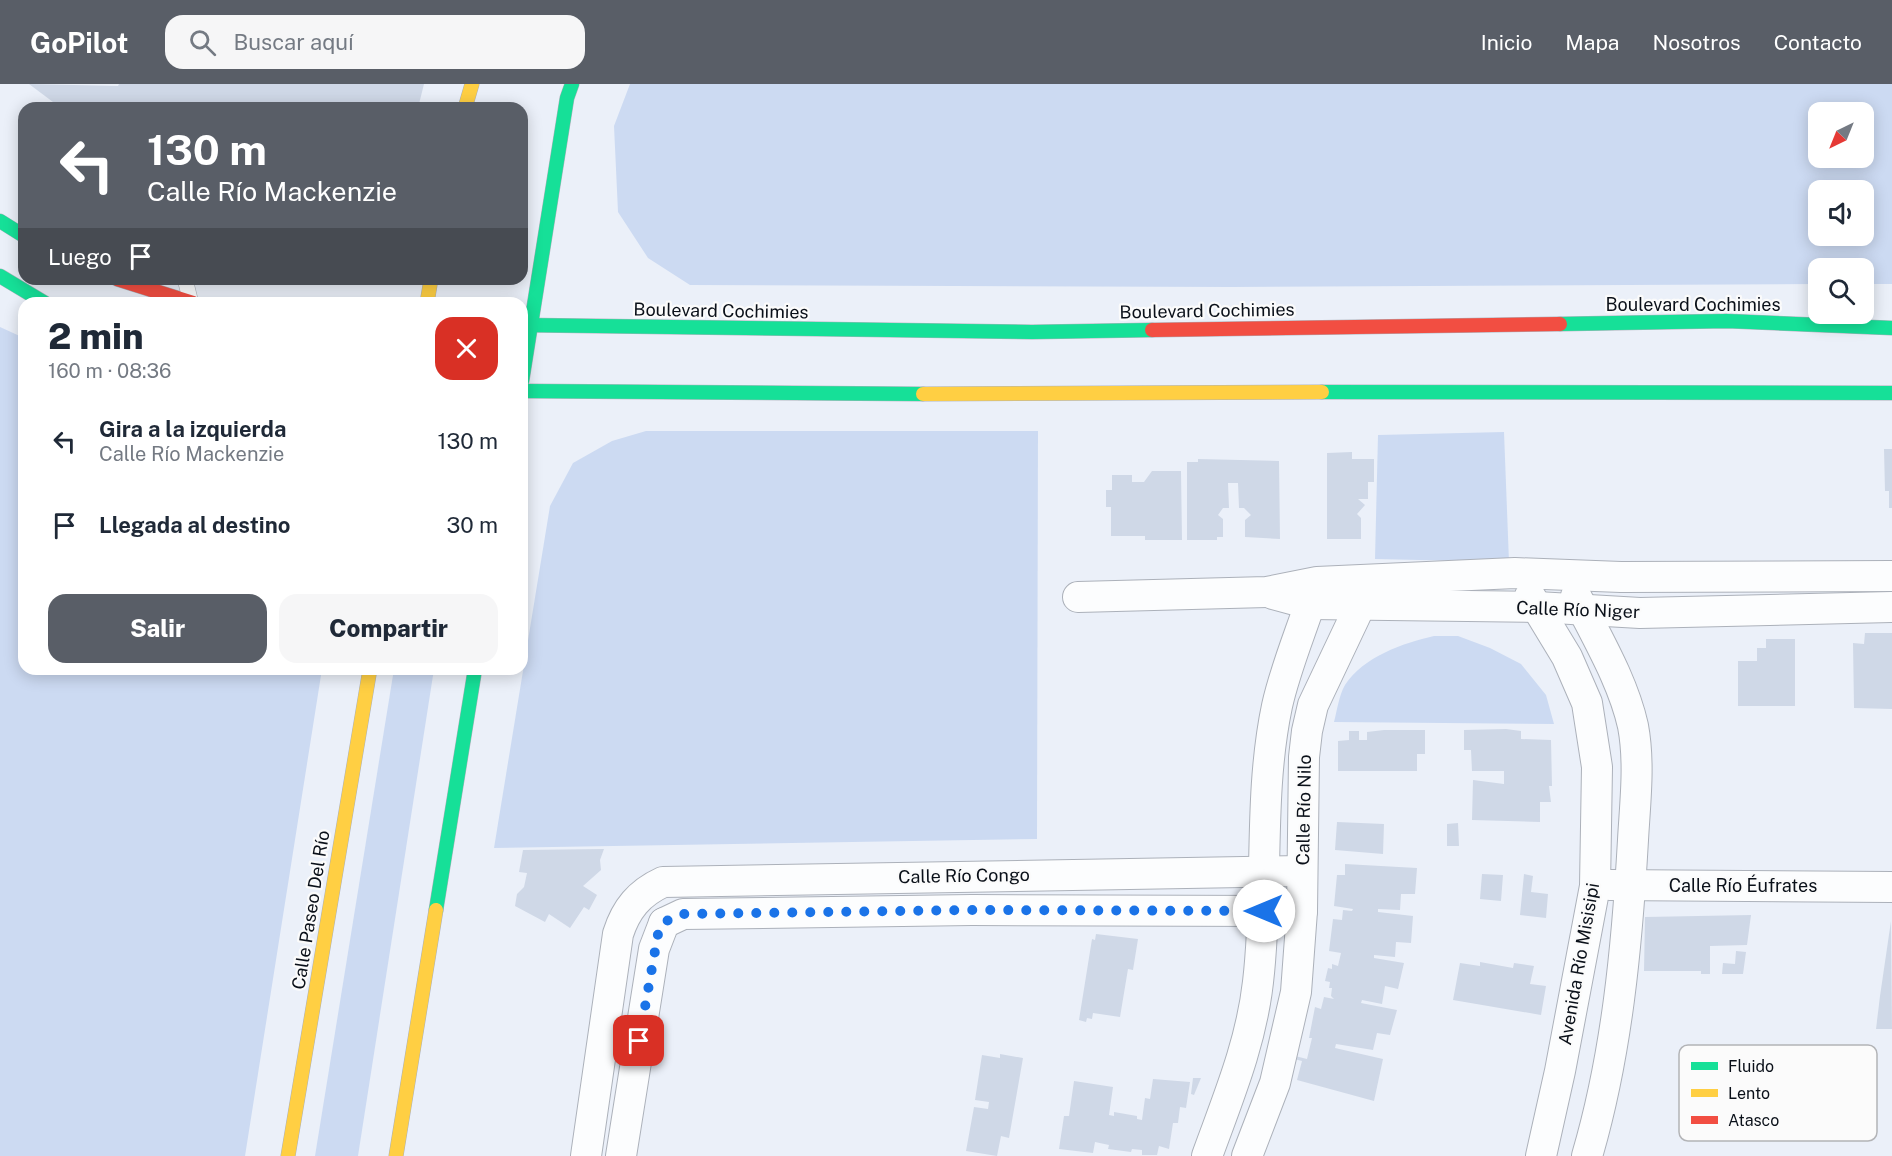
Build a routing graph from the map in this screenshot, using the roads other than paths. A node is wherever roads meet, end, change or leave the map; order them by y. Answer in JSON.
{"nodes":[{"id":1,"x":472,"y":84,"type":"edge"},
{"id":2,"x":572,"y":84,"type":"edge"},
{"id":3,"x":467,"y":102,"type":"edge"},
{"id":4,"x":0,"y":221,"type":"edge"},
{"id":5,"x":18,"y":232,"type":"edge"},
{"id":6,"x":0,"y":276,"type":"edge"},
{"id":7,"x":136,"y":285,"type":"edge"},
{"id":8,"x":35,"y":297,"type":"edge"},
{"id":9,"x":173,"y":297,"type":"edge"},
{"id":10,"x":528,"y":319,"type":"edge"},
{"id":11,"x":528,"y":325,"type":"edge"},
{"id":12,"x":1892,"y":328,"type":"edge"},
{"id":13,"x":528,"y":391,"type":"edge"},
{"id":14,"x":1892,"y":393,"type":"edge"},
{"id":15,"x":1515,"y":573,"type":"junction"},
{"id":16,"x":1806,"y":574,"type":"junction"},
{"id":17,"x":1566,"y":575,"type":"junction"},
{"id":18,"x":1892,"y":576,"type":"edge"},
{"id":19,"x":1367,"y":592,"type":"junction"},
{"id":20,"x":1314,"y":593,"type":"junction"},
{"id":21,"x":1078,"y":597,"type":"dead end"},
{"id":22,"x":1537,"y":607,"type":"junction"},
{"id":23,"x":1892,"y":608,"type":"edge"},
{"id":24,"x":1804,"y":609,"type":"junction"},
{"id":25,"x":1583,"y":610,"type":"junction"},
{"id":26,"x":369,"y":675,"type":"edge"},
{"id":27,"x":474,"y":675,"type":"edge"},
{"id":28,"x":1263,"y":870,"type":"junction"},
{"id":29,"x":1302,"y":871,"type":"junction"},
{"id":30,"x":972,"y":876,"type":"junction"},
{"id":31,"x":1630,"y":885,"type":"junction"},
{"id":32,"x":1595,"y":886,"type":"junction"},
{"id":33,"x":1892,"y":887,"type":"edge"},
{"id":34,"x":633,"y":903,"type":"junction"},
{"id":35,"x":972,"y":910,"type":"junction"},
{"id":36,"x":1264,"y":911,"type":"junction"},
{"id":37,"x":1302,"y":911,"type":"junction"},
{"id":38,"x":664,"y":922,"type":"junction"},
{"id":39,"x":288,"y":1156,"type":"edge"},
{"id":40,"x":396,"y":1156,"type":"edge"},
{"id":41,"x":586,"y":1156,"type":"edge"},
{"id":42,"x":621,"y":1156,"type":"edge"},
{"id":43,"x":1207,"y":1156,"type":"edge"},
{"id":44,"x":1247,"y":1156,"type":"edge"},
{"id":45,"x":1541,"y":1156,"type":"edge"},
{"id":46,"x":1587,"y":1156,"type":"edge"}],
"edges":[{"from":1,"to":3,"type":"main road"},
{"from":2,"to":10,"type":"main road"},
{"from":4,"to":5,"type":"main road"},
{"from":6,"to":8,"type":"main road"},
{"from":7,"to":9,"type":"main road"},
{"from":11,"to":12,"type":"main road","name":"Boulevard Cochimies"},
{"from":13,"to":14,"type":"main road"},
{"from":15,"to":17,"type":"street","name":"Calle Río Niger"},
{"from":15,"to":19,"type":"street","name":"Calle Río Niger"},
{"from":15,"to":22,"type":"street","name":"Avenida Río Misisipi"},
{"from":16,"to":17,"type":"street","name":"Calle Río Niger"},
{"from":16,"to":18,"type":"street","name":"Calle Río Niger"},
{"from":16,"to":24,"type":"street"},
{"from":17,"to":25,"type":"street","name":"Avenida Río Misisipi"},
{"from":19,"to":20,"type":"street","name":"Calle Río Niger"},
{"from":19,"to":22,"type":"street","name":"Calle Río Niger"},
{"from":19,"to":29,"type":"street","name":"Calle Río Nilo"},
{"from":20,"to":21,"type":"street","name":"Calle Río Niger"},
{"from":20,"to":28,"type":"street","name":"Calle Río Nilo"},
{"from":22,"to":25,"type":"street","name":"Calle Río Niger"},
{"from":22,"to":32,"type":"street","name":"Avenida Río Misisipi"},
{"from":23,"to":24,"type":"street","name":"Calle Río Niger"},
{"from":24,"to":25,"type":"street","name":"Calle Río Niger"},
{"from":25,"to":31,"type":"street","name":"Avenida Río Misisipi"},
{"from":26,"to":39,"type":"main road","name":"Calle Paseo Del Río"},
{"from":27,"to":40,"type":"main road"},
{"from":28,"to":29,"type":"street","name":"Calle Río Congo"},
{"from":28,"to":30,"type":"street","name":"Calle Río Congo"},
{"from":28,"to":36,"type":"street","name":"Calle Río Nilo"},
{"from":29,"to":37,"type":"street","name":"Calle Río Nilo"},
{"from":30,"to":34,"type":"street","name":"Calle Río Congo"},
{"from":30,"to":35,"type":"street"},
{"from":31,"to":32,"type":"street","name":"Calle Río Éufrates"},
{"from":31,"to":33,"type":"street","name":"Calle Río Éufrates"},
{"from":31,"to":46,"type":"street","name":"Avenida Río Misisipi"},
{"from":32,"to":45,"type":"street","name":"Avenida Río Misisipi"},
{"from":34,"to":38,"type":"street"},
{"from":34,"to":41,"type":"street"},
{"from":35,"to":36,"type":"street","name":"Calle Río Congo"},
{"from":35,"to":38,"type":"street","name":"Calle Río Congo"},
{"from":36,"to":37,"type":"street","name":"Calle Río Congo"},
{"from":36,"to":43,"type":"street","name":"Calle Río Nilo"},
{"from":37,"to":44,"type":"street","name":"Calle Río Nilo"},
{"from":38,"to":42,"type":"street"}]}
